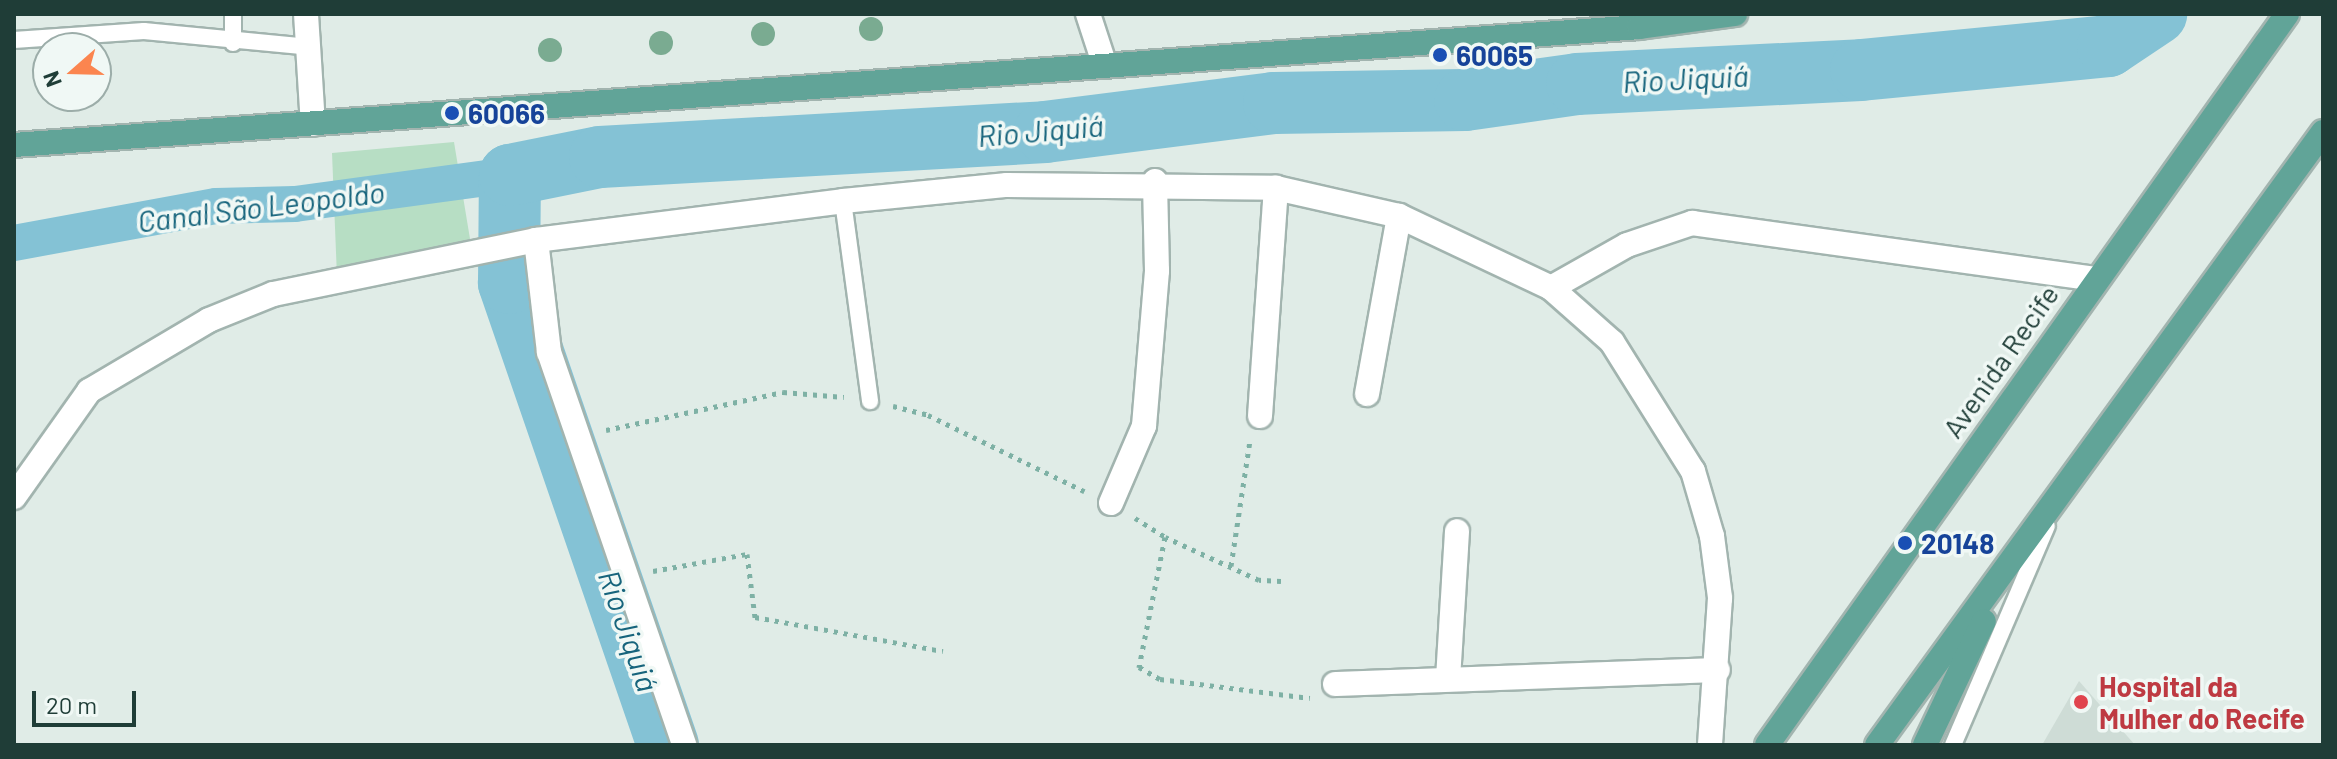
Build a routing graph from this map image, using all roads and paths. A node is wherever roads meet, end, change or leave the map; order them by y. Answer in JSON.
{"nodes":[{"id":1,"x":233,"y":14,"type":"edge"},
{"id":2,"x":306,"y":14,"type":"edge"},
{"id":3,"x":1088,"y":14,"type":"edge"},
{"id":4,"x":1735,"y":14,"type":"edge"},
{"id":5,"x":2287,"y":14,"type":"edge"},
{"id":6,"x":1562,"y":23,"type":"edge"},
{"id":7,"x":14,"y":40,"type":"edge"},
{"id":8,"x":233,"y":43,"type":"junction"},
{"id":9,"x":309,"y":47,"type":"junction"},
{"id":10,"x":1104,"y":63,"type":"junction"},
{"id":11,"x":313,"y":124,"type":"junction"},
{"id":12,"x":2323,"y":132,"type":"edge"},
{"id":13,"x":14,"y":145,"type":"edge"},
{"id":14,"x":1155,"y":181,"type":"junction"},
{"id":15,"x":1276,"y":188,"type":"junction"},
{"id":16,"x":843,"y":201,"type":"junction"},
{"id":17,"x":1399,"y":216,"type":"junction"},
{"id":18,"x":529,"y":242,"type":"junction"},
{"id":19,"x":2095,"y":279,"type":"junction"},
{"id":20,"x":1551,"y":288,"type":"junction"},
{"id":21,"x":1367,"y":394,"type":"dead end"},
{"id":22,"x":870,"y":401,"type":"junction"},
{"id":23,"x":1260,"y":416,"type":"joint"},
{"id":24,"x":578,"y":436,"type":"junction"},
{"id":25,"x":14,"y":497,"type":"edge"},
{"id":26,"x":2059,"y":499,"type":"junction"},
{"id":27,"x":1111,"y":503,"type":"junction"},
{"id":28,"x":1457,"y":531,"type":"dead end"},
{"id":29,"x":1165,"y":537,"type":"junction"},
{"id":30,"x":2015,"y":559,"type":"junction"},
{"id":31,"x":1231,"y":566,"type":"junction"},
{"id":32,"x":625,"y":579,"type":"junction"},
{"id":33,"x":1281,"y":581,"type":"dead end"},
{"id":34,"x":943,"y":651,"type":"dead end"},
{"id":35,"x":1718,"y":670,"type":"junction"},
{"id":36,"x":1448,"y":679,"type":"junction"},
{"id":37,"x":1335,"y":684,"type":"joint"},
{"id":38,"x":684,"y":745,"type":"edge"},
{"id":39,"x":1710,"y":745,"type":"edge"},
{"id":40,"x":1767,"y":745,"type":"edge"},
{"id":41,"x":1877,"y":745,"type":"edge"},
{"id":42,"x":1925,"y":745,"type":"edge"},
{"id":43,"x":1953,"y":745,"type":"edge"}],
"edges":[{"from":1,"to":8,"type":"lane"},
{"from":2,"to":9,"type":"street"},
{"from":3,"to":10,"type":"street"},
{"from":4,"to":6,"type":"main road"},
{"from":5,"to":19,"type":"main road","name":"Avenida Recife"},
{"from":6,"to":10,"type":"main road"},
{"from":7,"to":8,"type":"lane"},
{"from":8,"to":9,"type":"lane"},
{"from":9,"to":11,"type":"street"},
{"from":10,"to":11,"type":"main road"},
{"from":11,"to":13,"type":"main road"},
{"from":12,"to":26,"type":"main road"},
{"from":14,"to":15,"type":"street"},
{"from":14,"to":16,"type":"street"},
{"from":14,"to":27,"type":"street"},
{"from":15,"to":17,"type":"street"},
{"from":15,"to":23,"type":"street"},
{"from":16,"to":18,"type":"street"},
{"from":16,"to":22,"type":"lane"},
{"from":17,"to":20,"type":"street"},
{"from":17,"to":21,"type":"street"},
{"from":18,"to":24,"type":"street"},
{"from":18,"to":25,"type":"street"},
{"from":19,"to":20,"type":"street"},
{"from":19,"to":40,"type":"main road","name":"Avenida Recife"},
{"from":20,"to":35,"type":"street"},
{"from":22,"to":24,"type":"path"},
{"from":22,"to":27,"type":"path"},
{"from":23,"to":31,"type":"path"},
{"from":24,"to":32,"type":"street"},
{"from":26,"to":30,"type":"main road"},
{"from":26,"to":43,"type":"lane"},
{"from":27,"to":29,"type":"path"},
{"from":28,"to":36,"type":"street"},
{"from":29,"to":31,"type":"path"},
{"from":29,"to":37,"type":"path"},
{"from":30,"to":41,"type":"main road"},
{"from":30,"to":42,"type":"main road"},
{"from":31,"to":33,"type":"path"},
{"from":32,"to":34,"type":"path"},
{"from":32,"to":38,"type":"street"},
{"from":35,"to":36,"type":"street"},
{"from":35,"to":39,"type":"street"},
{"from":36,"to":37,"type":"street"}]}
